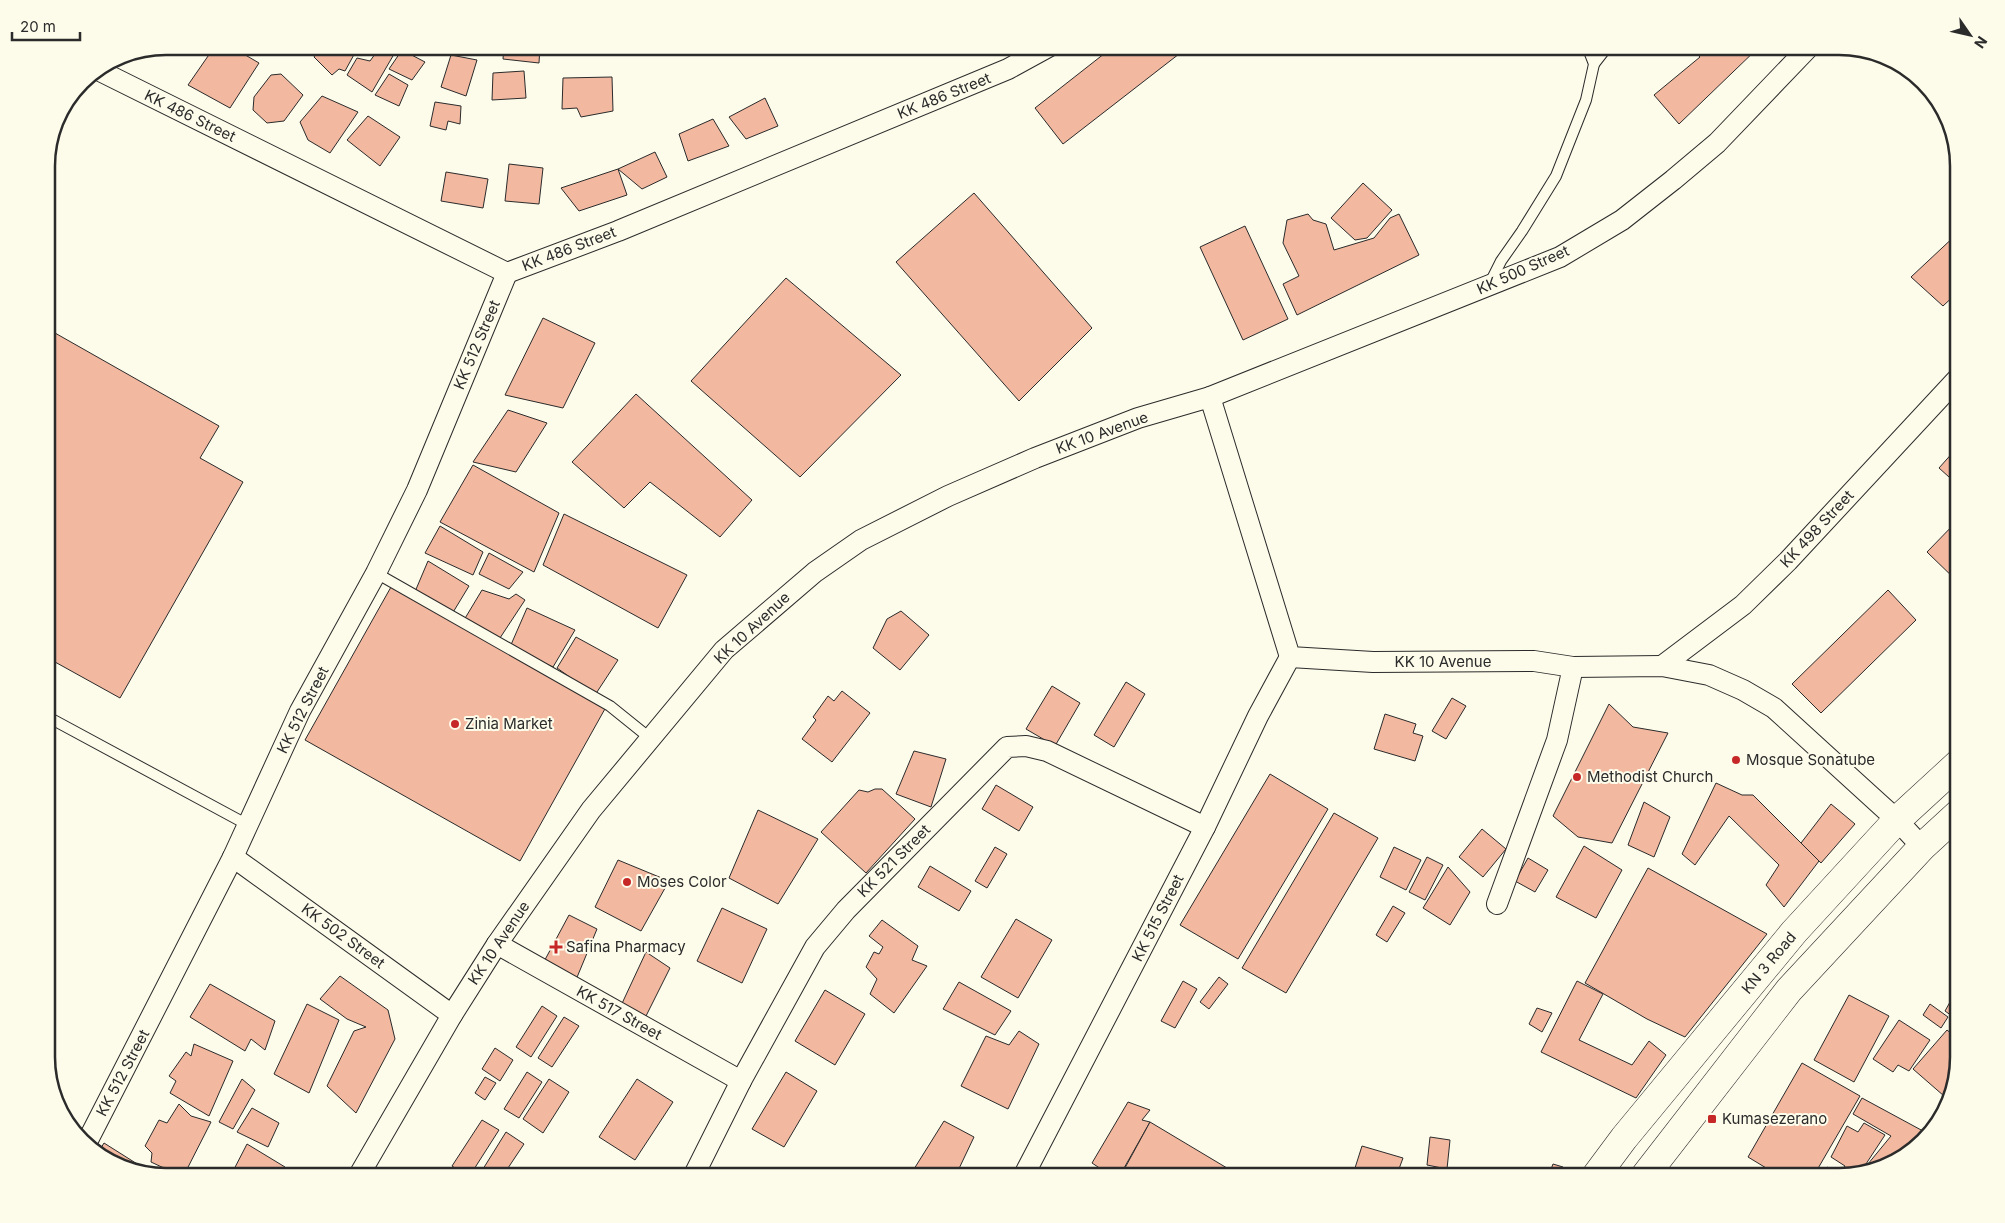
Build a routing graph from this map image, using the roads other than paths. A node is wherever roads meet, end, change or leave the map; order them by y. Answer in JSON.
{"nodes":[{"id":1,"x":1034,"y":55,"type":"edge"},
{"id":2,"x":1590,"y":55,"type":"edge"},
{"id":3,"x":1601,"y":55,"type":"edge"},
{"id":4,"x":1801,"y":55,"type":"edge"},
{"id":5,"x":1594,"y":64,"type":"junction"},
{"id":6,"x":105,"y":74,"type":"edge"},
{"id":7,"x":507,"y":273,"type":"junction"},
{"id":8,"x":1488,"y":286,"type":"junction"},
{"id":9,"x":1950,"y":387,"type":"edge"},
{"id":10,"x":1210,"y":397,"type":"junction"},
{"id":11,"x":376,"y":573,"type":"junction"},
{"id":12,"x":1290,"y":657,"type":"junction"},
{"id":13,"x":1662,"y":666,"type":"junction"},
{"id":14,"x":1573,"y":667,"type":"junction"},
{"id":15,"x":55,"y":721,"type":"edge"},
{"id":16,"x":650,"y":739,"type":"junction"},
{"id":17,"x":1950,"y":771,"type":"edge"},
{"id":18,"x":1897,"y":820,"type":"junction"},
{"id":19,"x":1950,"y":821,"type":"edge"},
{"id":20,"x":248,"y":825,"type":"junction"},
{"id":21,"x":1205,"y":827,"type":"junction"},
{"id":22,"x":1922,"y":846,"type":"junction"},
{"id":23,"x":233,"y":857,"type":"junction"},
{"id":24,"x":1497,"y":904,"type":"dead end"},
{"id":25,"x":497,"y":944,"type":"junction"},
{"id":26,"x":452,"y":1015,"type":"junction"},
{"id":27,"x":741,"y":1081,"type":"junction"},
{"id":28,"x":90,"y":1137,"type":"edge"},
{"id":29,"x":363,"y":1168,"type":"edge"},
{"id":30,"x":698,"y":1168,"type":"edge"},
{"id":31,"x":1028,"y":1168,"type":"edge"},
{"id":32,"x":1602,"y":1168,"type":"edge"},
{"id":33,"x":1651,"y":1168,"type":"edge"}],
"edges":[{"from":1,"to":7,"type":"street","name":"KK 486 Street"},
{"from":2,"to":5,"type":"lane"},
{"from":3,"to":5,"type":"lane"},
{"from":4,"to":8,"type":"street","name":"KK 500 Street"},
{"from":5,"to":8,"type":"lane"},
{"from":6,"to":7,"type":"street","name":"KK 486 Street"},
{"from":7,"to":11,"type":"street","name":"KK 512 Street"},
{"from":8,"to":10,"type":"street","name":"KK 500 Street"},
{"from":9,"to":13,"type":"street","name":"KK 498 Street"},
{"from":10,"to":12,"type":"street"},
{"from":10,"to":16,"type":"street","name":"KK 10 Avenue"},
{"from":11,"to":16,"type":"lane"},
{"from":11,"to":20,"type":"street","name":"KK 512 Street"},
{"from":12,"to":14,"type":"street","name":"KK 10 Avenue"},
{"from":12,"to":21,"type":"street","name":"KK 515 Street"},
{"from":13,"to":14,"type":"street","name":"KK 10 Avenue"},
{"from":13,"to":18,"type":"street","name":"KK 10 Avenue"},
{"from":14,"to":24,"type":"street"},
{"from":15,"to":20,"type":"lane"},
{"from":16,"to":25,"type":"street","name":"KK 10 Avenue"},
{"from":17,"to":18,"type":"highway","name":"KN 3 Road"},
{"from":18,"to":22,"type":"street","name":"KK 10 Avenue"},
{"from":18,"to":32,"type":"highway","name":"KN 3 Road"},
{"from":19,"to":22,"type":"highway"},
{"from":20,"to":23,"type":"street","name":"KK 512 Street"},
{"from":21,"to":27,"type":"street","name":"KK 521 Street"},
{"from":21,"to":31,"type":"street","name":"KK 515 Street"},
{"from":22,"to":33,"type":"highway"},
{"from":23,"to":26,"type":"street","name":"KK 502 Street"},
{"from":23,"to":28,"type":"street","name":"KK 512 Street"},
{"from":25,"to":26,"type":"street","name":"KK 10 Avenue"},
{"from":25,"to":27,"type":"street","name":"KK 517 Street"},
{"from":26,"to":29,"type":"street","name":"KK 10 Avenue"},
{"from":27,"to":30,"type":"street","name":"KK 521 Street"}]}
